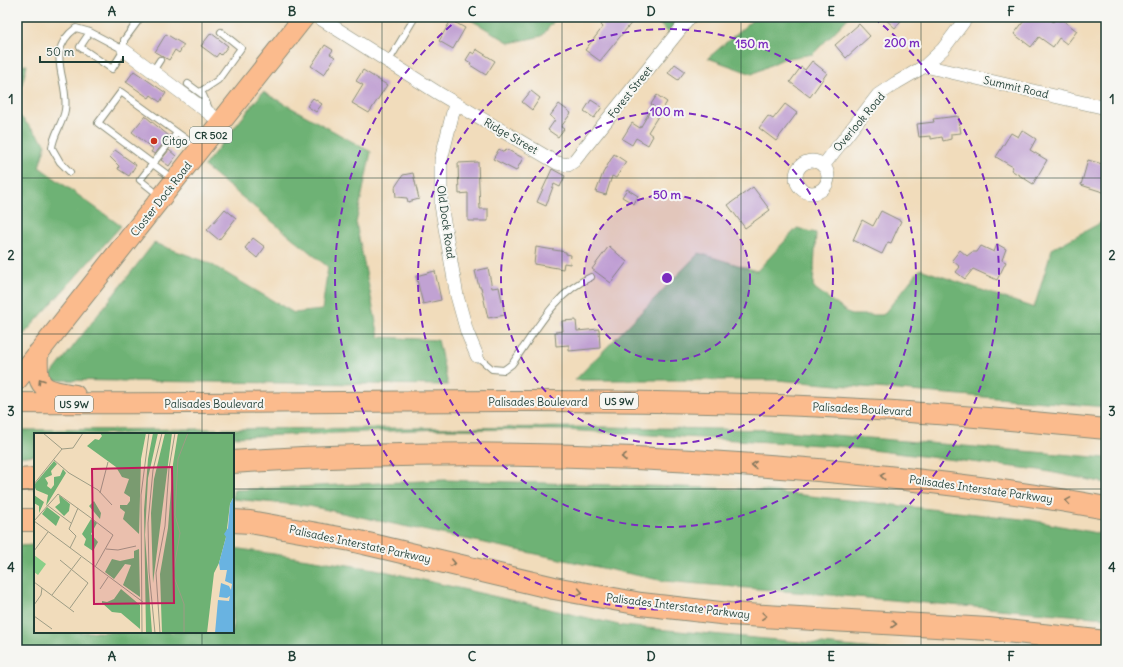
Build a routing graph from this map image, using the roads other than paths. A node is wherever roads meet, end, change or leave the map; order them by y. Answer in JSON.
{"nodes":[{"id":1,"x":141,"y":17,"type":"edge"},
{"id":2,"x":304,"y":17,"type":"edge"},
{"id":3,"x":318,"y":17,"type":"edge"},
{"id":4,"x":415,"y":17,"type":"edge"},
{"id":5,"x":690,"y":17,"type":"edge"},
{"id":6,"x":967,"y":17,"type":"edge"},
{"id":7,"x":90,"y":32,"type":"junction"},
{"id":8,"x":220,"y":32,"type":"dead end"},
{"id":9,"x":124,"y":50,"type":"junction"},
{"id":10,"x":388,"y":63,"type":"junction"},
{"id":11,"x":925,"y":66,"type":"junction"},
{"id":12,"x":188,"y":84,"type":"dead end"},
{"id":13,"x":200,"y":92,"type":"junction"},
{"id":14,"x":455,"y":104,"type":"junction"},
{"id":15,"x":1106,"y":108,"type":"edge"},
{"id":16,"x":215,"y":117,"type":"junction"},
{"id":17,"x":177,"y":133,"type":"junction"},
{"id":18,"x":200,"y":149,"type":"junction"},
{"id":19,"x":152,"y":164,"type":"junction"},
{"id":20,"x":568,"y":164,"type":"joint"},
{"id":21,"x":823,"y":166,"type":"dead end"},
{"id":22,"x":70,"y":172,"type":"dead end"},
{"id":23,"x":175,"y":181,"type":"junction"},
{"id":24,"x":162,"y":197,"type":"junction"},
{"id":25,"x":591,"y":277,"type":"dead end"},
{"id":26,"x":38,"y":354,"type":"junction"},
{"id":27,"x":477,"y":356,"type":"joint"},
{"id":28,"x":17,"y":380,"type":"edge"},
{"id":29,"x":17,"y":403,"type":"edge"},
{"id":30,"x":130,"y":404,"type":"junction"},
{"id":31,"x":1106,"y":429,"type":"edge"},
{"id":32,"x":244,"y":461,"type":"edge"},
{"id":33,"x":34,"y":479,"type":"edge"},
{"id":34,"x":17,"y":480,"type":"edge"},
{"id":35,"x":1106,"y":508,"type":"edge"},
{"id":36,"x":17,"y":520,"type":"edge"},
{"id":37,"x":34,"y":520,"type":"edge"},
{"id":38,"x":242,"y":522,"type":"edge"},
{"id":39,"x":1106,"y":642,"type":"edge"}],
"edges":[{"from":1,"to":9,"type":"lane"},
{"from":2,"to":16,"type":"main road","name":"Closter Dock Road","number":"CR 502"},
{"from":3,"to":10,"type":"street"},
{"from":4,"to":10,"type":"lane"},
{"from":5,"to":20,"type":"street","name":"Forest Street"},
{"from":6,"to":11,"type":"street","name":"Overlook Road"},
{"from":7,"to":9,"type":"lane"},
{"from":7,"to":9,"type":"lane"},
{"from":7,"to":22,"type":"lane"},
{"from":8,"to":13,"type":"lane"},
{"from":9,"to":16,"type":"street"},
{"from":10,"to":14,"type":"street"},
{"from":11,"to":15,"type":"street","name":"Summit Road"},
{"from":11,"to":21,"type":"street","name":"Overlook Road"},
{"from":12,"to":13,"type":"lane"},
{"from":13,"to":16,"type":"lane"},
{"from":14,"to":20,"type":"street","name":"Ridge Street"},
{"from":14,"to":27,"type":"street","name":"Old Dock Road"},
{"from":16,"to":18,"type":"main road","name":"Closter Dock Road","number":"CR 502"},
{"from":17,"to":18,"type":"lane"},
{"from":17,"to":19,"type":"lane"},
{"from":17,"to":19,"type":"lane"},
{"from":18,"to":23,"type":"main road","name":"Closter Dock Road","number":"CR 502"},
{"from":19,"to":23,"type":"lane"},
{"from":19,"to":24,"type":"lane"},
{"from":23,"to":24,"type":"main road","name":"Closter Dock Road","number":"CR 502"},
{"from":24,"to":26,"type":"main road","name":"Closter Dock Road","number":"CR 502"},
{"from":25,"to":27,"type":"lane"},
{"from":26,"to":28,"type":"main road","name":"Closter Dock Road","number":"CR 502"},
{"from":30,"to":26,"type":"main road","one_way":true},
{"from":29,"to":30,"type":"main road","name":"Palisades Boulevard","number":"US 9W"},
{"from":30,"to":31,"type":"main road","name":"Palisades Boulevard","number":"US 9W"},
{"from":35,"to":32,"type":"highway","name":"Palisades Interstate Parkway","one_way":true},
{"from":33,"to":34,"type":"highway"},
{"from":36,"to":37,"type":"highway"},
{"from":38,"to":39,"type":"highway","name":"Palisades Interstate Parkway","one_way":true}]}
